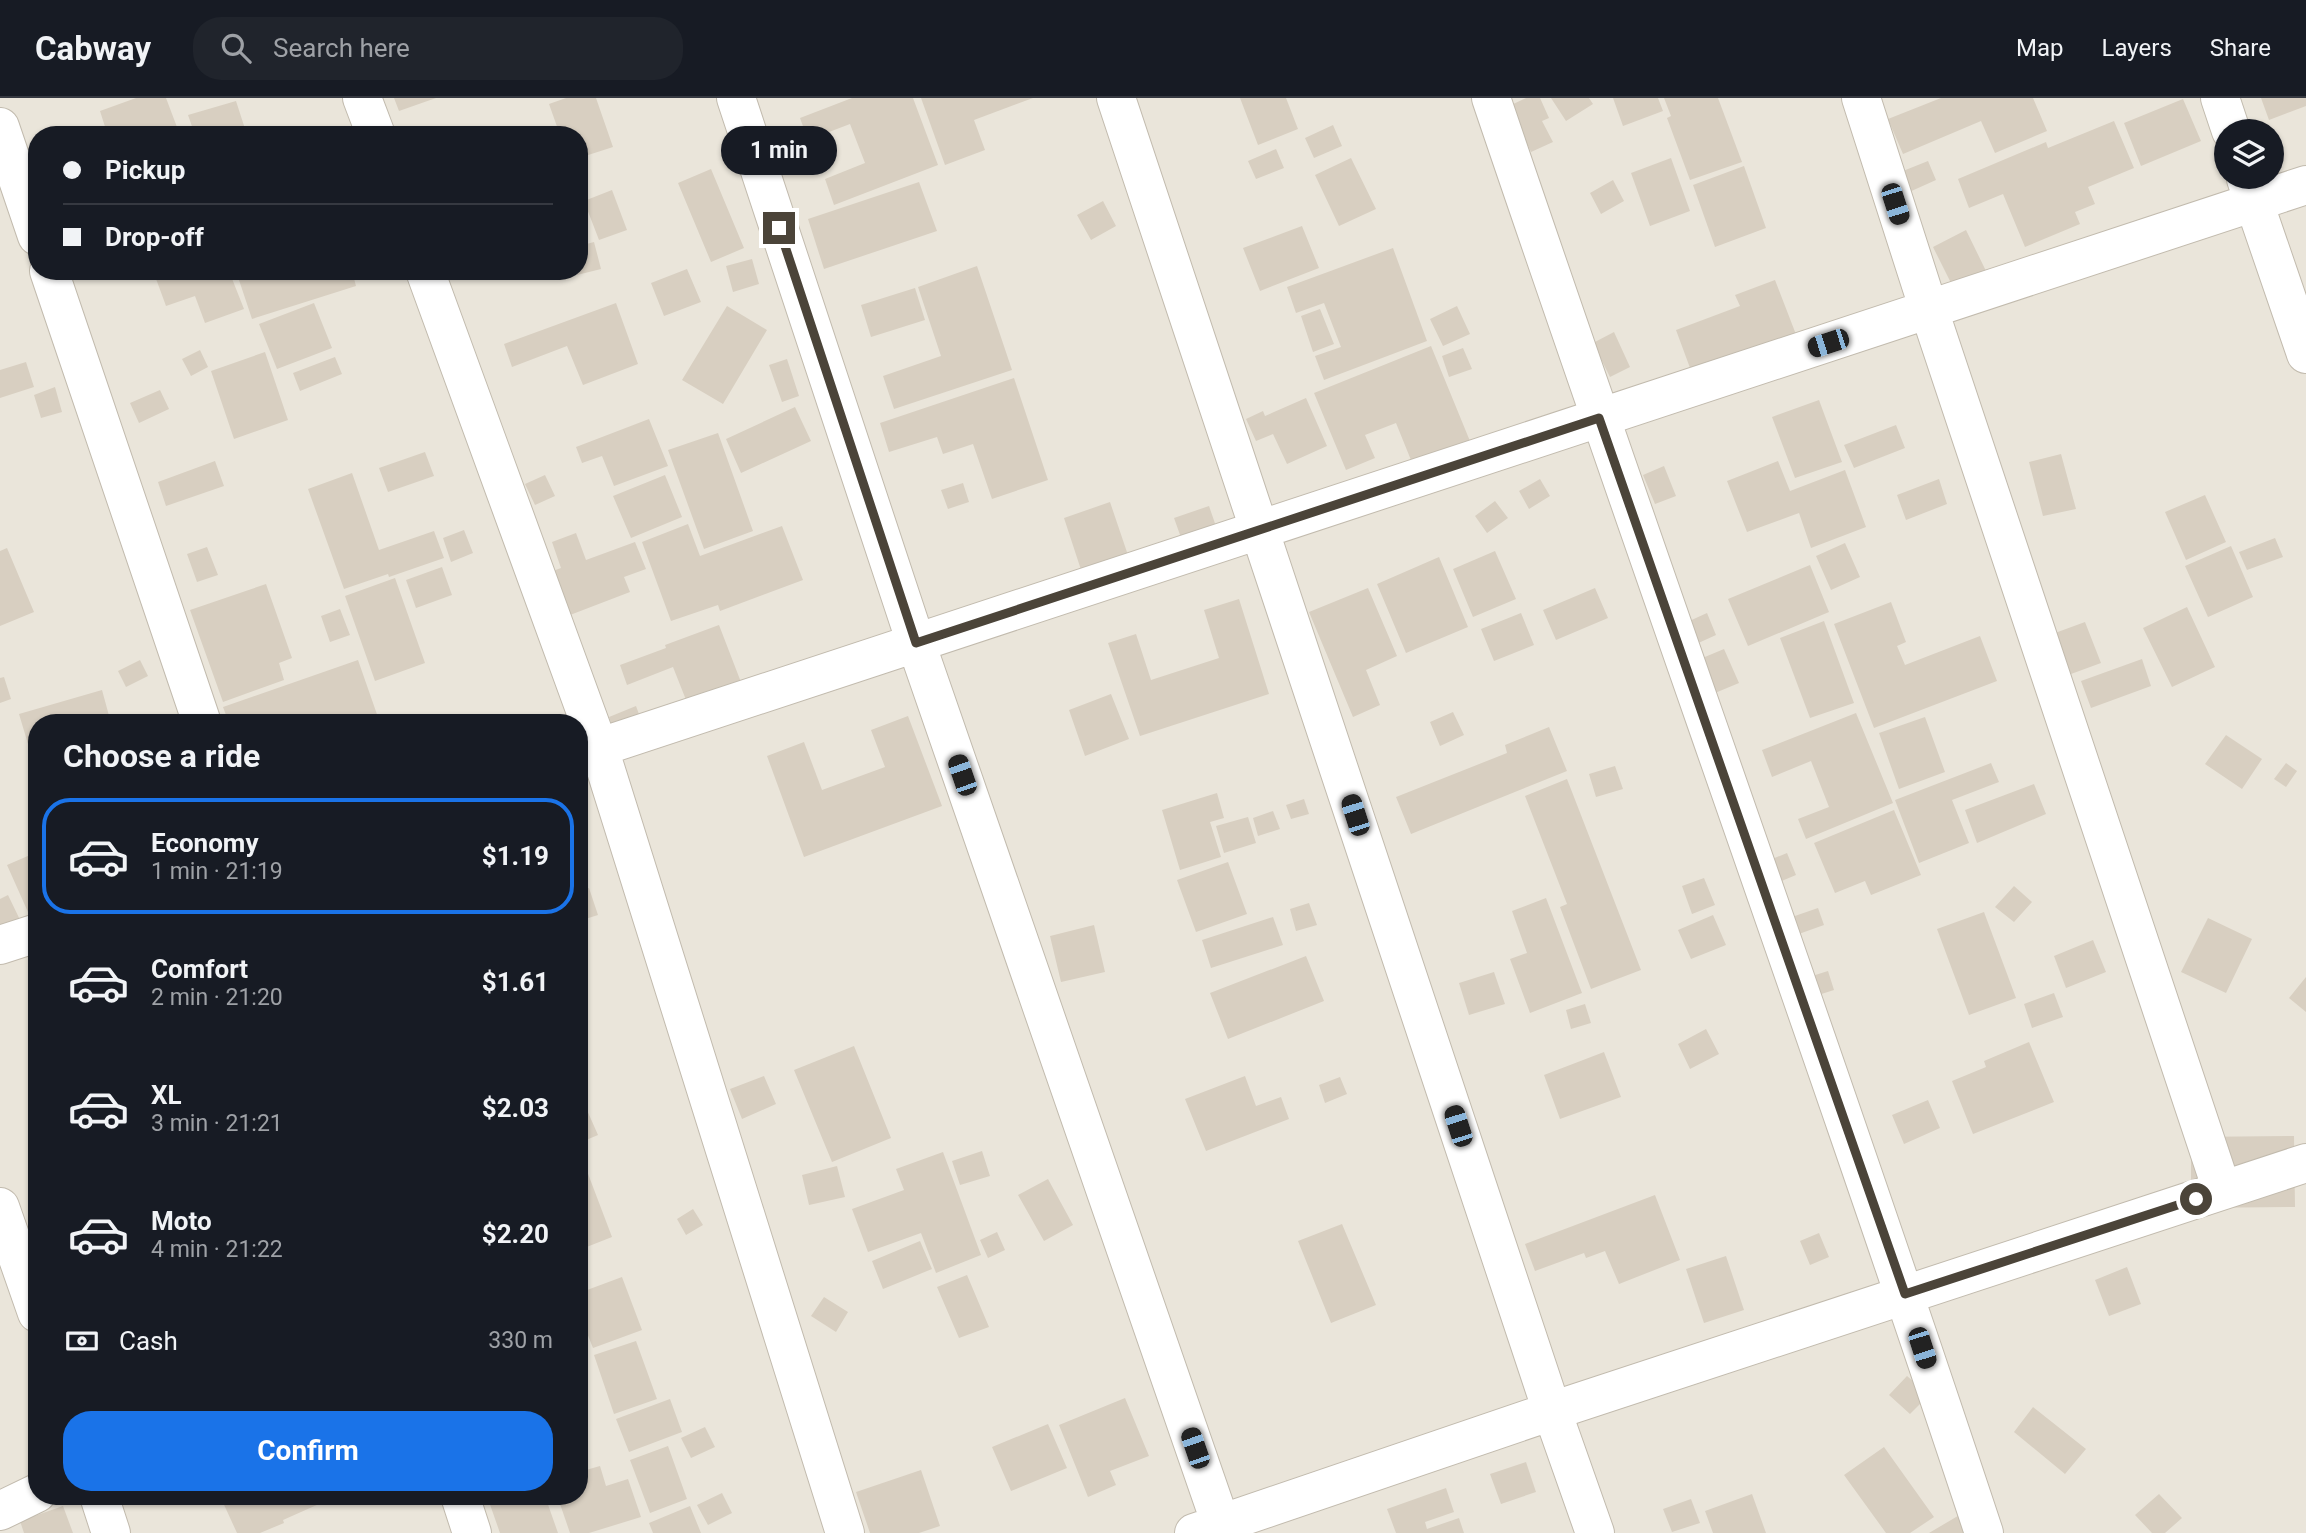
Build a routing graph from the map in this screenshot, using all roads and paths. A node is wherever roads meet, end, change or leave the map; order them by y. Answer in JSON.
{"nodes":[{"id":1,"x":362,"y":98,"type":"edge"},
{"id":2,"x":736,"y":98,"type":"edge"},
{"id":3,"x":1116,"y":98,"type":"edge"},
{"id":4,"x":1491,"y":98,"type":"edge"},
{"id":5,"x":1861,"y":98,"type":"edge"},
{"id":6,"x":2220,"y":98,"type":"edge"},
{"id":7,"x":2227,"y":119,"type":"edge"},
{"id":8,"x":373,"y":126,"type":"edge"},
{"id":9,"x":0,"y":127,"type":"edge"},
{"id":10,"x":2306,"y":185,"type":"edge"},
{"id":11,"x":2284,"y":187,"type":"edge"},
{"id":12,"x":2249,"y":189,"type":"edge"},
{"id":13,"x":28,"y":209,"type":"edge"},
{"id":14,"x":52,"y":280,"type":"edge"},
{"id":15,"x":428,"y":280,"type":"edge"},
{"id":16,"x":1929,"y":310,"type":"junction"},
{"id":17,"x":2306,"y":354,"type":"edge"},
{"id":18,"x":1599,"y":418,"type":"junction"},
{"id":19,"x":1261,"y":530,"type":"junction"},
{"id":20,"x":916,"y":643,"type":"junction"},
{"id":21,"x":199,"y":714,"type":"edge"},
{"id":22,"x":576,"y":714,"type":"edge"},
{"id":23,"x":589,"y":751,"type":"edge"},
{"id":24,"x":28,"y":936,"type":"edge"},
{"id":25,"x":0,"y":945,"type":"edge"},
{"id":26,"x":2306,"y":1163,"type":"edge"},
{"id":27,"x":2222,"y":1191,"type":"junction"},
{"id":28,"x":0,"y":1207,"type":"edge"},
{"id":29,"x":28,"y":1287,"type":"edge"},
{"id":30,"x":1905,"y":1294,"type":"junction"},
{"id":31,"x":1552,"y":1411,"type":"junction"},
{"id":32,"x":28,"y":1497,"type":"edge"},
{"id":33,"x":102,"y":1505,"type":"edge"},
{"id":34,"x":463,"y":1505,"type":"edge"},
{"id":35,"x":0,"y":1511,"type":"edge"},
{"id":36,"x":1213,"y":1530,"type":"edge"},
{"id":37,"x":111,"y":1533,"type":"edge"},
{"id":38,"x":472,"y":1533,"type":"edge"},
{"id":39,"x":845,"y":1533,"type":"edge"},
{"id":40,"x":1595,"y":1533,"type":"edge"},
{"id":41,"x":1984,"y":1533,"type":"edge"}],
"edges":[{"from":1,"to":8,"type":"street"},
{"from":2,"to":20,"type":"street"},
{"from":3,"to":19,"type":"street"},
{"from":4,"to":18,"type":"street"},
{"from":5,"to":16,"type":"street"},
{"from":6,"to":7,"type":"street"},
{"from":9,"to":13,"type":"street"},
{"from":10,"to":11,"type":"street"},
{"from":12,"to":16,"type":"street"},
{"from":12,"to":17,"type":"street"},
{"from":14,"to":21,"type":"street"},
{"from":15,"to":22,"type":"street"},
{"from":16,"to":18,"type":"street"},
{"from":16,"to":27,"type":"street"},
{"from":18,"to":19,"type":"street"},
{"from":18,"to":30,"type":"street"},
{"from":19,"to":20,"type":"street"},
{"from":19,"to":31,"type":"street"},
{"from":20,"to":23,"type":"street"},
{"from":20,"to":36,"type":"street"},
{"from":23,"to":39,"type":"street"},
{"from":24,"to":25,"type":"street"},
{"from":26,"to":27,"type":"street"},
{"from":27,"to":30,"type":"street"},
{"from":28,"to":29,"type":"street"},
{"from":30,"to":31,"type":"street"},
{"from":30,"to":41,"type":"street"},
{"from":31,"to":36,"type":"street"},
{"from":31,"to":40,"type":"street"},
{"from":32,"to":35,"type":"street"},
{"from":33,"to":37,"type":"street"},
{"from":34,"to":38,"type":"street"}]}
